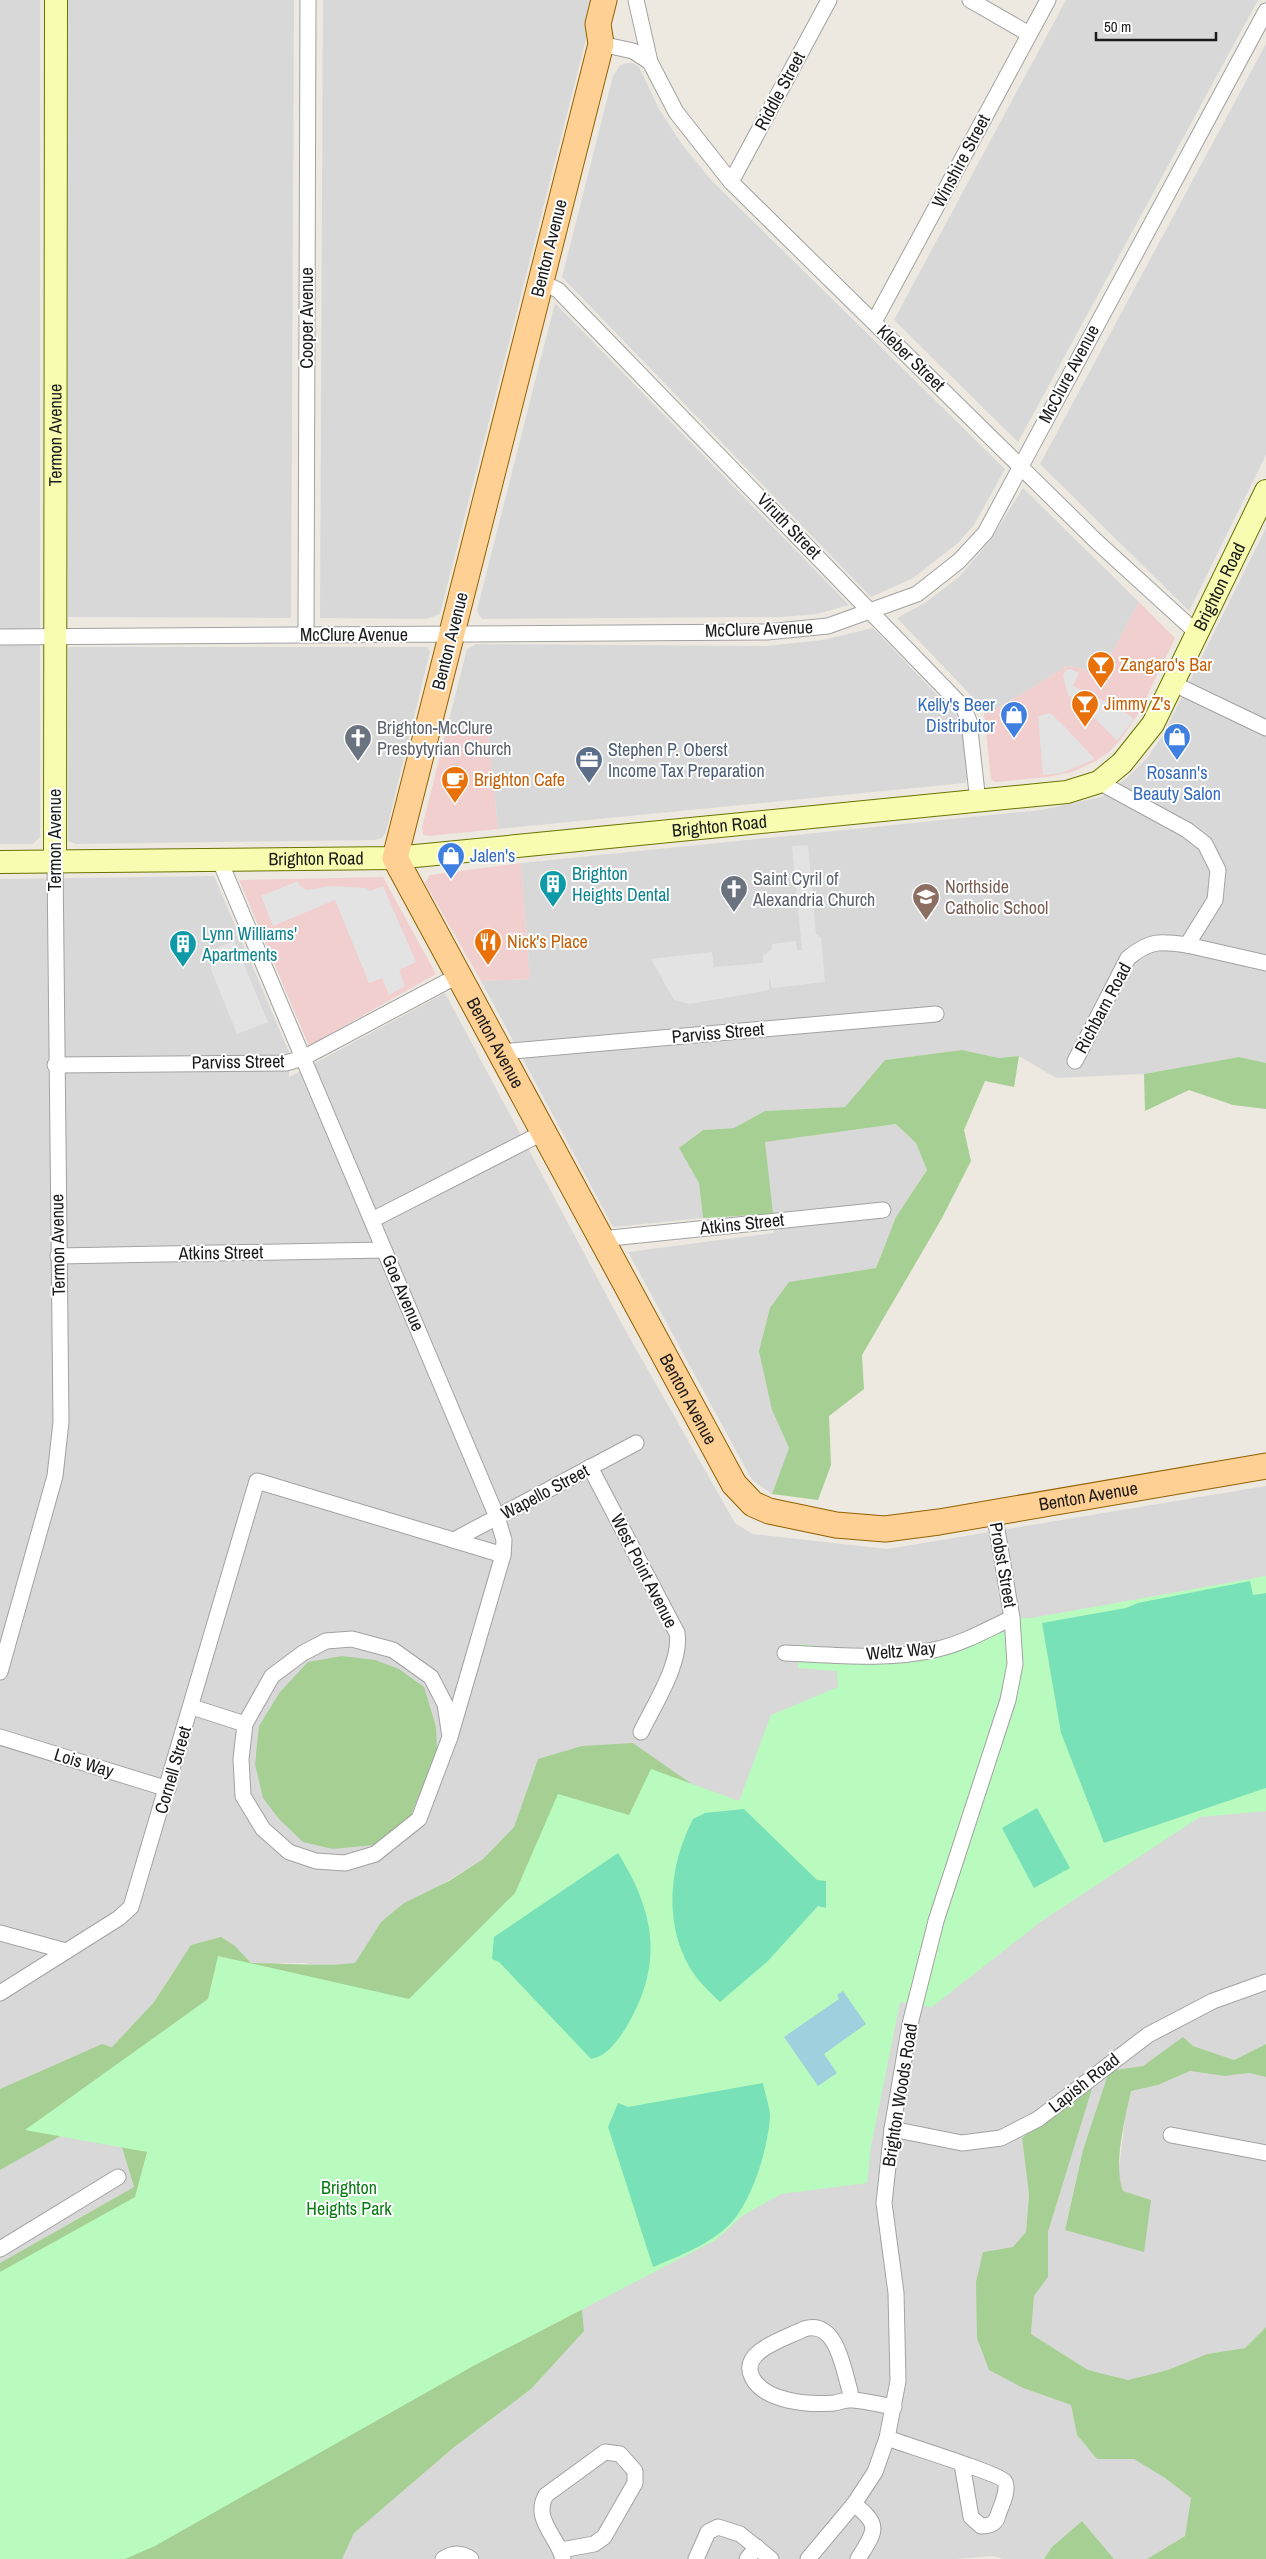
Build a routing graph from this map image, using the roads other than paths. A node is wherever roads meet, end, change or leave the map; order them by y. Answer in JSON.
{"nodes":[{"id":1,"x":56,"y":0,"type":"edge"},
{"id":2,"x":308,"y":0,"type":"edge"},
{"id":3,"x":604,"y":0,"type":"edge"},
{"id":4,"x":622,"y":0,"type":"edge"},
{"id":5,"x":636,"y":0,"type":"edge"},
{"id":6,"x":829,"y":0,"type":"edge"},
{"id":7,"x":970,"y":0,"type":"edge"},
{"id":8,"x":1048,"y":0,"type":"edge"},
{"id":9,"x":1266,"y":11,"type":"edge"},
{"id":10,"x":1029,"y":34,"type":"junction"},
{"id":11,"x":601,"y":44,"type":"junction"},
{"id":12,"x":650,"y":62,"type":"junction"},
{"id":13,"x":731,"y":182,"type":"junction"},
{"id":14,"x":541,"y":282,"type":"junction"},
{"id":15,"x":874,"y":322,"type":"junction"},
{"id":16,"x":1019,"y":466,"type":"junction"},
{"id":17,"x":1266,"y":491,"type":"edge"},
{"id":18,"x":872,"y":611,"type":"junction"},
{"id":19,"x":1197,"y":633,"type":"junction"},
{"id":20,"x":306,"y":635,"type":"junction"},
{"id":21,"x":452,"y":635,"type":"junction"},
{"id":22,"x":0,"y":636,"type":"edge"},
{"id":23,"x":55,"y":636,"type":"junction"},
{"id":24,"x":1172,"y":683,"type":"junction"},
{"id":25,"x":1266,"y":728,"type":"edge"},
{"id":26,"x":1098,"y":782,"type":"junction"},
{"id":27,"x":978,"y":802,"type":"junction"},
{"id":28,"x":395,"y":858,"type":"junction"},
{"id":29,"x":219,"y":859,"type":"junction"},
{"id":30,"x":55,"y":860,"type":"junction"},
{"id":31,"x":0,"y":862,"type":"edge"},
{"id":32,"x":1187,"y":945,"type":"junction"},
{"id":33,"x":1266,"y":963,"type":"edge"},
{"id":34,"x":459,"y":975,"type":"junction"},
{"id":35,"x":936,"y":1014,"type":"dead end"},
{"id":36,"x":501,"y":1052,"type":"junction"},
{"id":37,"x":303,"y":1058,"type":"junction"},
{"id":38,"x":1075,"y":1061,"type":"dead end"},
{"id":39,"x":55,"y":1065,"type":"junction"},
{"id":40,"x":544,"y":1132,"type":"junction"},
{"id":41,"x":884,"y":1210,"type":"dead end"},
{"id":42,"x":372,"y":1220,"type":"junction"},
{"id":43,"x":601,"y":1239,"type":"junction"},
{"id":44,"x":384,"y":1250,"type":"junction"},
{"id":45,"x":58,"y":1256,"type":"junction"},
{"id":46,"x":636,"y":1443,"type":"dead end"},
{"id":47,"x":1266,"y":1466,"type":"edge"},
{"id":48,"x":590,"y":1467,"type":"junction"},
{"id":49,"x":994,"y":1512,"type":"junction"},
{"id":50,"x":498,"y":1517,"type":"junction"},
{"id":51,"x":454,"y":1540,"type":"junction"},
{"id":52,"x":503,"y":1555,"type":"junction"},
{"id":53,"x":1012,"y":1618,"type":"junction"},
{"id":54,"x":785,"y":1653,"type":"dead end"},
{"id":55,"x":0,"y":1672,"type":"edge"},
{"id":56,"x":192,"y":1707,"type":"junction"},
{"id":57,"x":246,"y":1724,"type":"junction"},
{"id":58,"x":641,"y":1732,"type":"dead end"},
{"id":59,"x":450,"y":1736,"type":"junction"},
{"id":60,"x":0,"y":1737,"type":"edge"},
{"id":61,"x":168,"y":1789,"type":"junction"},
{"id":62,"x":0,"y":1933,"type":"edge"},
{"id":63,"x":66,"y":1951,"type":"junction"},
{"id":64,"x":1266,"y":1982,"type":"edge"},
{"id":65,"x":0,"y":1993,"type":"edge"},
{"id":66,"x":892,"y":2129,"type":"junction"},
{"id":67,"x":1171,"y":2135,"type":"dead end"},
{"id":68,"x":1266,"y":2153,"type":"edge"},
{"id":69,"x":118,"y":2178,"type":"dead end"},
{"id":70,"x":0,"y":2249,"type":"edge"},
{"id":71,"x":851,"y":2400,"type":"junction"},
{"id":72,"x":894,"y":2407,"type":"junction"},
{"id":73,"x":887,"y":2438,"type":"junction"},
{"id":74,"x":962,"y":2464,"type":"dead end"},
{"id":75,"x":854,"y":2504,"type":"junction"},
{"id":76,"x":757,"y":2547,"type":"junction"},
{"id":77,"x":562,"y":2554,"type":"edge"},
{"id":78,"x":443,"y":2559,"type":"edge"},
{"id":79,"x":471,"y":2559,"type":"edge"},
{"id":80,"x":696,"y":2559,"type":"edge"},
{"id":81,"x":747,"y":2559,"type":"edge"},
{"id":82,"x":771,"y":2559,"type":"edge"},
{"id":83,"x":808,"y":2559,"type":"edge"},
{"id":84,"x":858,"y":2559,"type":"edge"}],
"edges":[{"from":1,"to":23,"type":"street","name":"Termon Avenue"},
{"from":2,"to":20,"type":"street","name":"Cooper Avenue"},
{"from":3,"to":11,"type":"main road","name":"Benton Avenue"},
{"from":4,"to":11,"type":"main road","name":"Benton Avenue"},
{"from":5,"to":12,"type":"street","name":"Kleber Street"},
{"from":6,"to":13,"type":"street","name":"Riddle Street"},
{"from":7,"to":10,"type":"street"},
{"from":8,"to":10,"type":"street","name":"Winshire Street"},
{"from":9,"to":16,"type":"street","name":"McClure Avenue"},
{"from":10,"to":15,"type":"street","name":"Winshire Street"},
{"from":11,"to":12,"type":"street"},
{"from":11,"to":14,"type":"main road","name":"Benton Avenue"},
{"from":12,"to":13,"type":"street","name":"Kleber Street"},
{"from":13,"to":15,"type":"street","name":"Kleber Street"},
{"from":14,"to":18,"type":"street","name":"Viruth Street"},
{"from":14,"to":21,"type":"main road","name":"Benton Avenue"},
{"from":15,"to":16,"type":"street","name":"Kleber Street"},
{"from":16,"to":18,"type":"street","name":"McClure Avenue"},
{"from":16,"to":19,"type":"street","name":"Kleber Street"},
{"from":17,"to":19,"type":"street","name":"Brighton Road"},
{"from":18,"to":21,"type":"street","name":"McClure Avenue"},
{"from":18,"to":27,"type":"street","name":"Viruth Street"},
{"from":19,"to":24,"type":"street","name":"Brighton Road"},
{"from":20,"to":21,"type":"street","name":"McClure Avenue"},
{"from":20,"to":23,"type":"street","name":"McClure Avenue"},
{"from":21,"to":28,"type":"main road","name":"Benton Avenue"},
{"from":22,"to":23,"type":"street","name":"McClure Avenue"},
{"from":23,"to":30,"type":"street","name":"Termon Avenue"},
{"from":24,"to":25,"type":"street"},
{"from":24,"to":26,"type":"street","name":"Brighton Road"},
{"from":26,"to":27,"type":"street","name":"Brighton Road"},
{"from":26,"to":32,"type":"street"},
{"from":27,"to":28,"type":"street","name":"Brighton Road"},
{"from":28,"to":29,"type":"street","name":"Brighton Road"},
{"from":28,"to":34,"type":"main road","name":"Benton Avenue"},
{"from":29,"to":30,"type":"street","name":"Brighton Road"},
{"from":29,"to":37,"type":"street","name":"Goe Avenue"},
{"from":30,"to":31,"type":"street","name":"Brighton Road"},
{"from":30,"to":39,"type":"street","name":"Termon Avenue"},
{"from":32,"to":33,"type":"street","name":"Richbarn Road"},
{"from":32,"to":38,"type":"street","name":"Richbarn Road"},
{"from":34,"to":36,"type":"main road","name":"Benton Avenue"},
{"from":34,"to":37,"type":"street","name":"Parviss Street"},
{"from":35,"to":36,"type":"street","name":"Parviss Street"},
{"from":36,"to":40,"type":"main road","name":"Benton Avenue"},
{"from":37,"to":39,"type":"street","name":"Parviss Street"},
{"from":37,"to":42,"type":"street","name":"Goe Avenue"},
{"from":39,"to":45,"type":"street","name":"Termon Avenue"},
{"from":40,"to":42,"type":"street"},
{"from":40,"to":43,"type":"main road","name":"Benton Avenue"},
{"from":41,"to":43,"type":"street","name":"Atkins Street"},
{"from":42,"to":44,"type":"street","name":"Goe Avenue"},
{"from":43,"to":49,"type":"main road","name":"Benton Avenue"},
{"from":44,"to":45,"type":"street","name":"Atkins Street"},
{"from":44,"to":50,"type":"street","name":"Goe Avenue"},
{"from":45,"to":55,"type":"street","name":"Termon Avenue"},
{"from":46,"to":48,"type":"street","name":"Wapello Street"},
{"from":47,"to":49,"type":"main road","name":"Benton Avenue"},
{"from":48,"to":50,"type":"street","name":"Wapello Street"},
{"from":48,"to":58,"type":"street","name":"West Point Avenue"},
{"from":49,"to":53,"type":"street","name":"Probst Street"},
{"from":50,"to":51,"type":"street","name":"Wapello Street"},
{"from":50,"to":52,"type":"street","name":"Goe Avenue"},
{"from":51,"to":52,"type":"street"},
{"from":51,"to":56,"type":"street","name":"Cornell Street"},
{"from":52,"to":59,"type":"street","name":"Goe Avenue"},
{"from":53,"to":54,"type":"street","name":"Weltz Way"},
{"from":53,"to":66,"type":"street","name":"Brighton Woods Road"},
{"from":56,"to":57,"type":"street"},
{"from":56,"to":61,"type":"street","name":"Cornell Street"},
{"from":57,"to":59,"type":"street"},
{"from":57,"to":59,"type":"street","name":"Goe Avenue"},
{"from":60,"to":61,"type":"street","name":"Lois Way"},
{"from":61,"to":63,"type":"street","name":"Cornell Street"},
{"from":62,"to":63,"type":"street"},
{"from":63,"to":65,"type":"street","name":"Cornell Street"},
{"from":64,"to":66,"type":"street","name":"Lapish Road"},
{"from":66,"to":72,"type":"street","name":"Brighton Woods Road"},
{"from":67,"to":68,"type":"street"},
{"from":69,"to":70,"type":"street"},
{"from":71,"to":71,"type":"street"},
{"from":71,"to":72,"type":"street"},
{"from":72,"to":73,"type":"street","name":"Brighton Woods Road"},
{"from":73,"to":74,"type":"street"},
{"from":73,"to":75,"type":"street","name":"Brighton Woods Road"},
{"from":75,"to":83,"type":"street","name":"Brighton Woods Road"},
{"from":75,"to":84,"type":"street"},
{"from":76,"to":80,"type":"street"},
{"from":76,"to":81,"type":"street"},
{"from":76,"to":82,"type":"street"},
{"from":77,"to":77,"type":"street"},
{"from":78,"to":79,"type":"street"}]}
